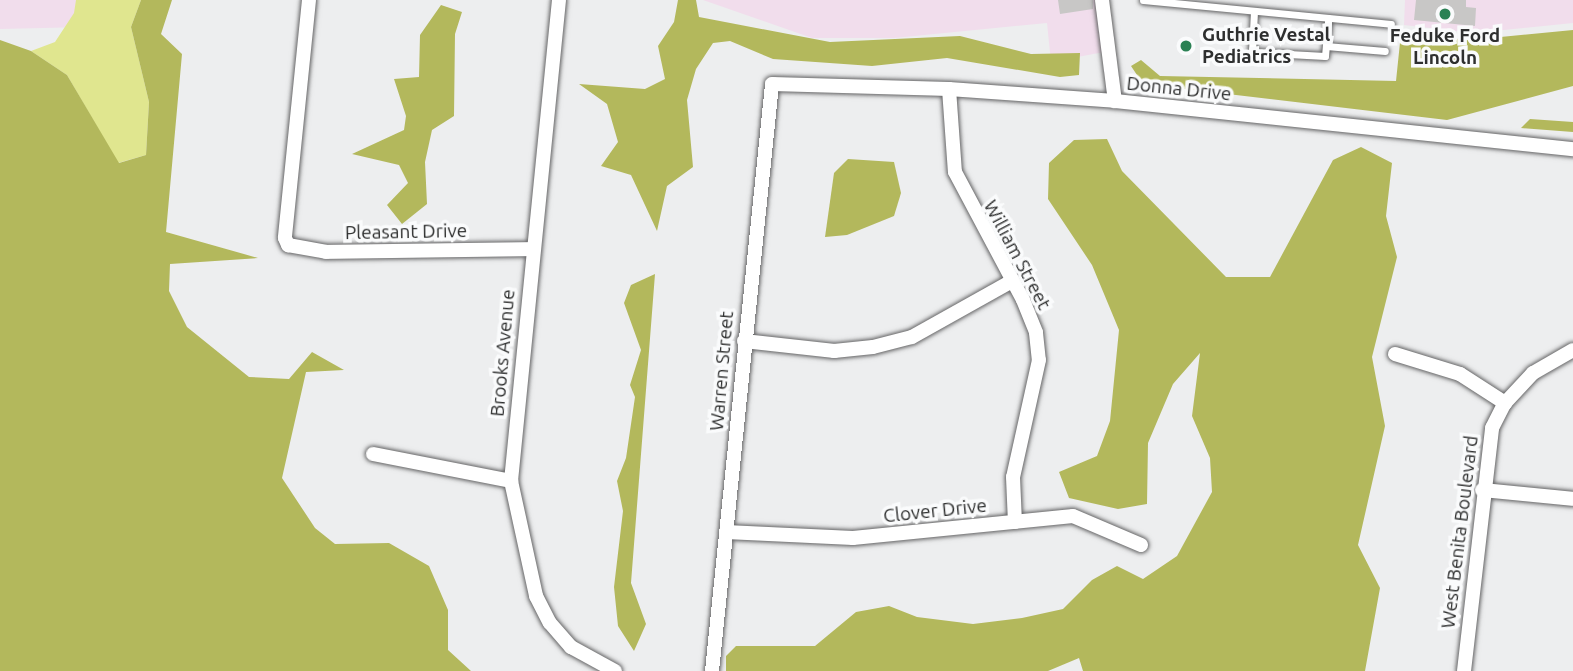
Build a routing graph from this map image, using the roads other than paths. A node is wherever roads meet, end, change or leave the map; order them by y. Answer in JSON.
{"nodes":[{"id":1,"x":309,"y":0,"type":"edge"},
{"id":2,"x":559,"y":0,"type":"edge"},
{"id":3,"x":1102,"y":0,"type":"edge"},
{"id":4,"x":1143,"y":0,"type":"edge"},
{"id":5,"x":1254,"y":11,"type":"junction"},
{"id":6,"x":1328,"y":18,"type":"junction"},
{"id":7,"x":1391,"y":24,"type":"dead end"},
{"id":8,"x":1326,"y":46,"type":"junction"},
{"id":9,"x":1385,"y":51,"type":"dead end"},
{"id":10,"x":780,"y":80,"type":"joint"},
{"id":11,"x":949,"y":89,"type":"junction"},
{"id":12,"x":1115,"y":101,"type":"junction"},
{"id":13,"x":1573,"y":149,"type":"edge"},
{"id":14,"x":532,"y":249,"type":"junction"},
{"id":15,"x":1012,"y":281,"type":"junction"},
{"id":16,"x":744,"y":341,"type":"junction"},
{"id":17,"x":1573,"y":350,"type":"edge"},
{"id":18,"x":1395,"y":354,"type":"dead end"},
{"id":19,"x":1505,"y":403,"type":"junction"},
{"id":20,"x":373,"y":454,"type":"dead end"},
{"id":21,"x":511,"y":481,"type":"junction"},
{"id":22,"x":1482,"y":490,"type":"junction"},
{"id":23,"x":1573,"y":499,"type":"edge"},
{"id":24,"x":1015,"y":522,"type":"junction"},
{"id":25,"x":726,"y":532,"type":"junction"},
{"id":26,"x":1141,"y":545,"type":"dead end"},
{"id":27,"x":615,"y":671,"type":"edge"},
{"id":28,"x":712,"y":671,"type":"edge"},
{"id":29,"x":1464,"y":671,"type":"edge"}],
"edges":[{"from":1,"to":14,"type":"street","name":"Pleasant Drive"},
{"from":2,"to":14,"type":"street","name":"Brooks Avenue"},
{"from":3,"to":12,"type":"street"},
{"from":4,"to":5,"type":"lane"},
{"from":5,"to":6,"type":"lane"},
{"from":5,"to":8,"type":"lane"},
{"from":6,"to":7,"type":"lane"},
{"from":6,"to":8,"type":"lane"},
{"from":8,"to":9,"type":"lane"},
{"from":10,"to":11,"type":"street","name":"Donna Drive"},
{"from":10,"to":16,"type":"street","name":"Warren Street"},
{"from":11,"to":12,"type":"street","name":"Donna Drive"},
{"from":11,"to":15,"type":"street","name":"William Street"},
{"from":12,"to":13,"type":"street","name":"Donna Drive"},
{"from":14,"to":21,"type":"street","name":"Brooks Avenue"},
{"from":15,"to":16,"type":"street"},
{"from":15,"to":24,"type":"street","name":"William Street"},
{"from":16,"to":25,"type":"street","name":"Warren Street"},
{"from":17,"to":19,"type":"street","name":"West Benita Boulevard"},
{"from":18,"to":19,"type":"street"},
{"from":19,"to":22,"type":"street","name":"West Benita Boulevard"},
{"from":20,"to":21,"type":"street"},
{"from":21,"to":27,"type":"street","name":"Brooks Avenue"},
{"from":22,"to":23,"type":"street"},
{"from":22,"to":29,"type":"street","name":"West Benita Boulevard"},
{"from":24,"to":25,"type":"street","name":"Clover Drive"},
{"from":24,"to":26,"type":"street","name":"Clover Drive"},
{"from":25,"to":28,"type":"street","name":"Warren Street"}]}
